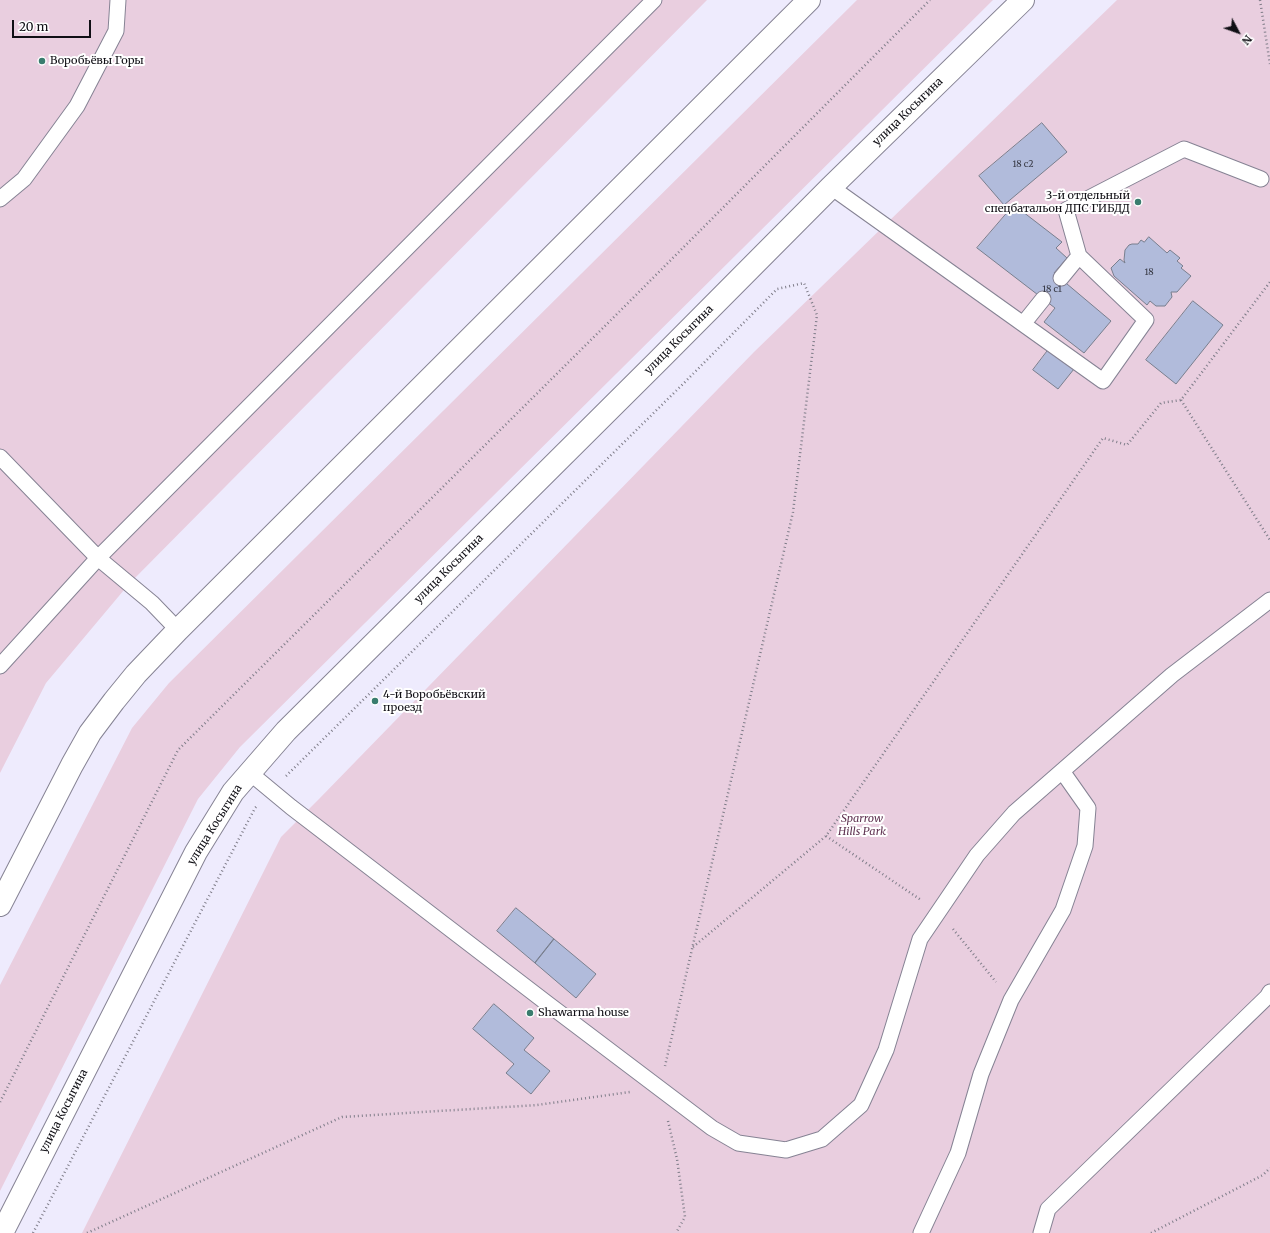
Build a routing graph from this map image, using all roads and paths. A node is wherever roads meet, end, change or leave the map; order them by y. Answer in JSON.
{"nodes":[{"id":1,"x":118,"y":0,"type":"edge"},
{"id":2,"x":654,"y":0,"type":"edge"},
{"id":3,"x":809,"y":0,"type":"edge"},
{"id":4,"x":930,"y":0,"type":"edge"},
{"id":5,"x":1023,"y":0,"type":"edge"},
{"id":6,"x":1260,"y":0,"type":"edge"},
{"id":7,"x":1270,"y":64,"type":"edge"},
{"id":8,"x":1261,"y":180,"type":"dead end"},
{"id":9,"x":831,"y":187,"type":"junction"},
{"id":10,"x":0,"y":199,"type":"edge"},
{"id":11,"x":1079,"y":256,"type":"junction"},
{"id":12,"x":1061,"y":278,"type":"dead end"},
{"id":13,"x":1270,"y":282,"type":"edge"},
{"id":14,"x":1043,"y":299,"type":"dead end"},
{"id":15,"x":1023,"y":324,"type":"junction"},
{"id":16,"x":1181,"y":400,"type":"junction"},
{"id":17,"x":0,"y":457,"type":"edge"},
{"id":18,"x":1270,"y":540,"type":"edge"},
{"id":19,"x":98,"y":558,"type":"junction"},
{"id":20,"x":1270,"y":600,"type":"edge"},
{"id":21,"x":178,"y":630,"type":"junction"},
{"id":22,"x":0,"y":666,"type":"edge"},
{"id":23,"x":1062,"y":771,"type":"junction"},
{"id":24,"x":250,"y":773,"type":"junction"},
{"id":25,"x":271,"y":790,"type":"junction"},
{"id":26,"x":826,"y":836,"type":"junction"},
{"id":27,"x":0,"y":905,"type":"edge"},
{"id":28,"x":938,"y":911,"type":"junction"},
{"id":29,"x":693,"y":947,"type":"junction"},
{"id":30,"x":1270,"y":992,"type":"edge"},
{"id":31,"x":1011,"y":1000,"type":"junction"},
{"id":32,"x":660,"y":1088,"type":"junction"},
{"id":33,"x":0,"y":1102,"type":"edge"},
{"id":34,"x":1270,"y":1168,"type":"edge"},
{"id":35,"x":2,"y":1233,"type":"edge"},
{"id":36,"x":33,"y":1233,"type":"edge"},
{"id":37,"x":87,"y":1233,"type":"edge"},
{"id":38,"x":676,"y":1233,"type":"edge"},
{"id":39,"x":921,"y":1233,"type":"edge"},
{"id":40,"x":1041,"y":1233,"type":"edge"},
{"id":41,"x":1151,"y":1233,"type":"edge"}],
"edges":[{"from":1,"to":10,"type":"lane"},
{"from":2,"to":19,"type":"lane"},
{"from":3,"to":21,"type":"main road"},
{"from":4,"to":33,"type":"path"},
{"from":5,"to":9,"type":"main road","name":"улица Косыгина"},
{"from":6,"to":7,"type":"path"},
{"from":8,"to":11,"type":"lane"},
{"from":9,"to":15,"type":"lane"},
{"from":9,"to":24,"type":"main road","name":"улица Косыгина"},
{"from":11,"to":12,"type":"lane"},
{"from":11,"to":15,"type":"lane"},
{"from":13,"to":16,"type":"path"},
{"from":14,"to":15,"type":"lane"},
{"from":16,"to":18,"type":"path"},
{"from":16,"to":26,"type":"path"},
{"from":17,"to":19,"type":"lane"},
{"from":19,"to":21,"type":"lane"},
{"from":19,"to":22,"type":"lane"},
{"from":20,"to":23,"type":"lane"},
{"from":21,"to":27,"type":"main road"},
{"from":23,"to":28,"type":"lane"},
{"from":23,"to":31,"type":"lane"},
{"from":24,"to":25,"type":"lane"},
{"from":24,"to":35,"type":"main road","name":"улица Косыгина"},
{"from":25,"to":29,"type":"path"},
{"from":25,"to":32,"type":"lane"},
{"from":25,"to":36,"type":"path"},
{"from":26,"to":28,"type":"path"},
{"from":26,"to":29,"type":"path"},
{"from":28,"to":31,"type":"path"},
{"from":28,"to":32,"type":"lane"},
{"from":29,"to":32,"type":"path"},
{"from":30,"to":40,"type":"lane"},
{"from":31,"to":39,"type":"lane"},
{"from":32,"to":37,"type":"path"},
{"from":32,"to":38,"type":"path"},
{"from":34,"to":41,"type":"path"}]}
